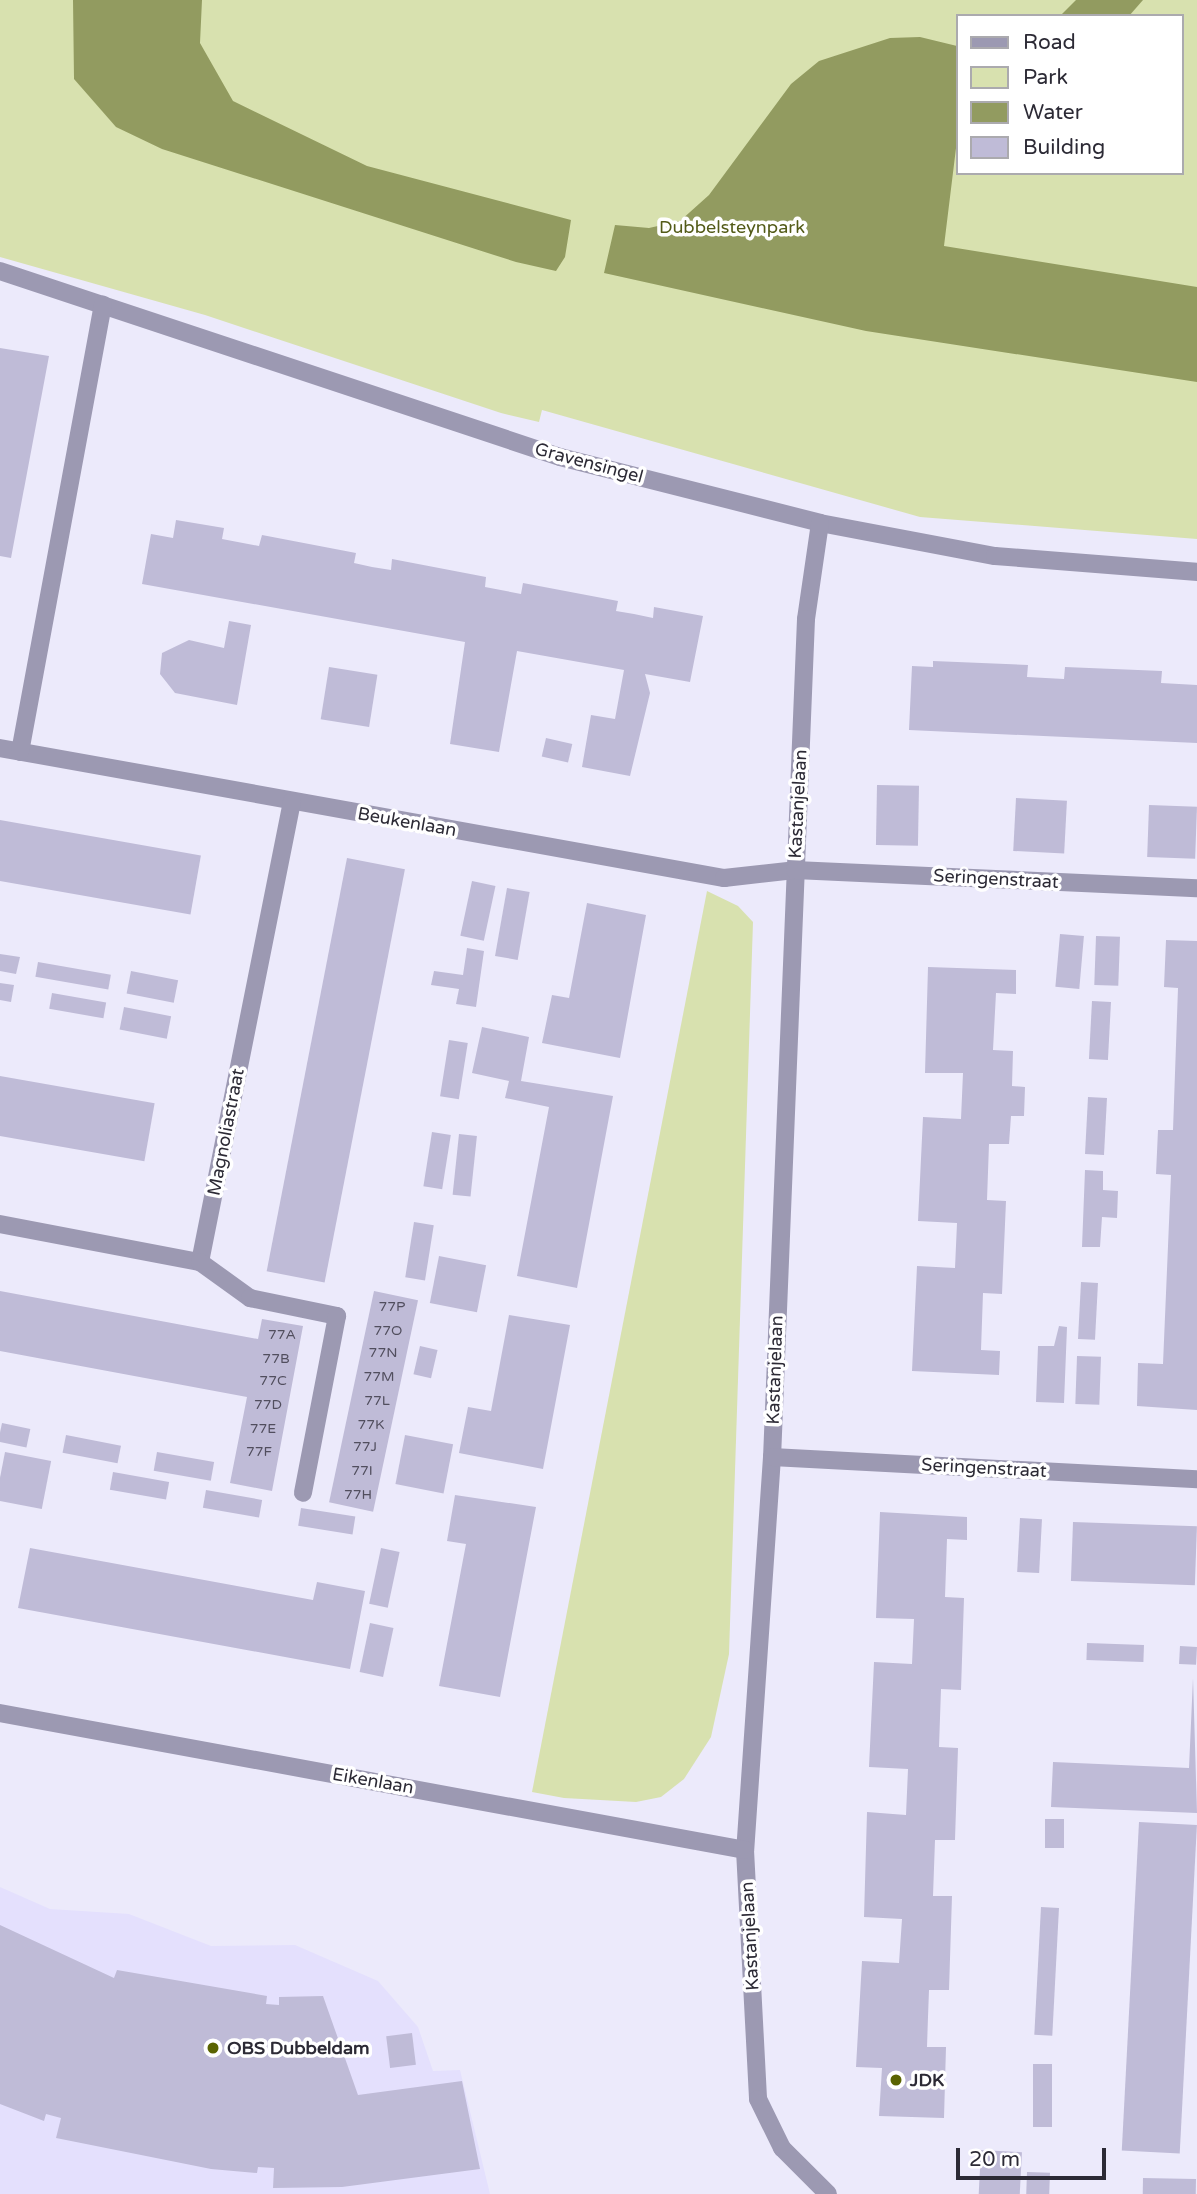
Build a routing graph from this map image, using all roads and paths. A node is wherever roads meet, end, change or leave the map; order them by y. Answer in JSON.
{"nodes":[{"id":1,"x":0,"y":271,"type":"edge"},
{"id":2,"x":103,"y":305,"type":"junction"},
{"id":3,"x":820,"y":523,"type":"junction"},
{"id":4,"x":1197,"y":572,"type":"edge"},
{"id":5,"x":0,"y":748,"type":"edge"},
{"id":6,"x":20,"y":752,"type":"junction"},
{"id":7,"x":292,"y":801,"type":"junction"},
{"id":8,"x":795,"y":870,"type":"junction"},
{"id":9,"x":1197,"y":888,"type":"edge"},
{"id":10,"x":0,"y":1224,"type":"edge"},
{"id":11,"x":200,"y":1262,"type":"junction"},
{"id":12,"x":772,"y":1457,"type":"junction"},
{"id":13,"x":1197,"y":1479,"type":"edge"},
{"id":14,"x":303,"y":1493,"type":"dead end"},
{"id":15,"x":0,"y":1713,"type":"edge"},
{"id":16,"x":745,"y":1850,"type":"junction"},
{"id":17,"x":828,"y":2194,"type":"edge"}],
"edges":[{"from":1,"to":2,"type":"street","name":"Gravensingel"},
{"from":2,"to":3,"type":"street","name":"Gravensingel"},
{"from":2,"to":6,"type":"street"},
{"from":3,"to":4,"type":"street","name":"Gravensingel"},
{"from":3,"to":8,"type":"street","name":"Kastanjelaan"},
{"from":5,"to":6,"type":"street","name":"Beukenlaan"},
{"from":6,"to":7,"type":"street","name":"Beukenlaan"},
{"from":7,"to":8,"type":"street","name":"Beukenlaan"},
{"from":7,"to":11,"type":"street","name":"Magnoliastraat"},
{"from":8,"to":9,"type":"street","name":"Seringenstraat"},
{"from":8,"to":12,"type":"street","name":"Kastanjelaan"},
{"from":10,"to":11,"type":"street"},
{"from":11,"to":14,"type":"street"},
{"from":12,"to":13,"type":"street","name":"Seringenstraat"},
{"from":12,"to":16,"type":"street","name":"Kastanjelaan"},
{"from":15,"to":16,"type":"street","name":"Eikenlaan"},
{"from":16,"to":17,"type":"street","name":"Kastanjelaan"}]}
